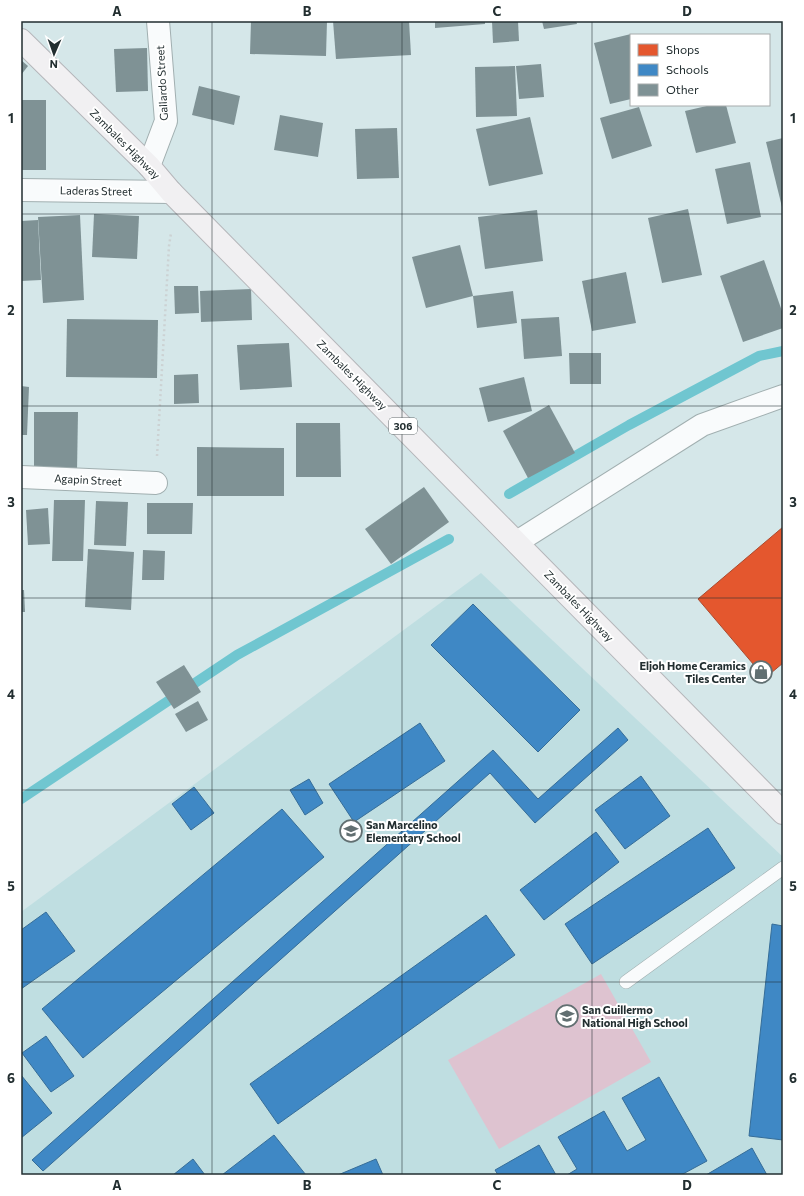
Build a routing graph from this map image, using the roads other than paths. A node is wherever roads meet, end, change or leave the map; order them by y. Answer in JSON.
{"nodes":[{"id":1,"x":158,"y":21,"type":"edge"},
{"id":2,"x":21,"y":40,"type":"edge"},
{"id":3,"x":149,"y":166,"type":"junction"},
{"id":4,"x":21,"y":190,"type":"edge"},
{"id":5,"x":174,"y":194,"type":"junction"},
{"id":6,"x":783,"y":396,"type":"edge"},
{"id":7,"x":21,"y":477,"type":"edge"},
{"id":8,"x":156,"y":483,"type":"road end"},
{"id":9,"x":517,"y":542,"type":"junction"},
{"id":10,"x":783,"y":814,"type":"edge"},
{"id":11,"x":783,"y":868,"type":"edge"},
{"id":12,"x":626,"y":982,"type":"dead end"}],
"edges":[{"from":1,"to":3,"type":"street","name":"Gallardo Street"},
{"from":2,"to":3,"type":"main road","name":"Zambales Highway","number":"306"},
{"from":3,"to":5,"type":"main road","name":"Zambales Highway","number":"306"},
{"from":4,"to":5,"type":"street","name":"Laderas Street"},
{"from":5,"to":9,"type":"main road","name":"Zambales Highway","number":"306"},
{"from":6,"to":9,"type":"street"},
{"from":7,"to":8,"type":"street","name":"Agapin Street"},
{"from":9,"to":10,"type":"main road","name":"Zambales Highway","number":"306"},
{"from":11,"to":12,"type":"lane"}]}
